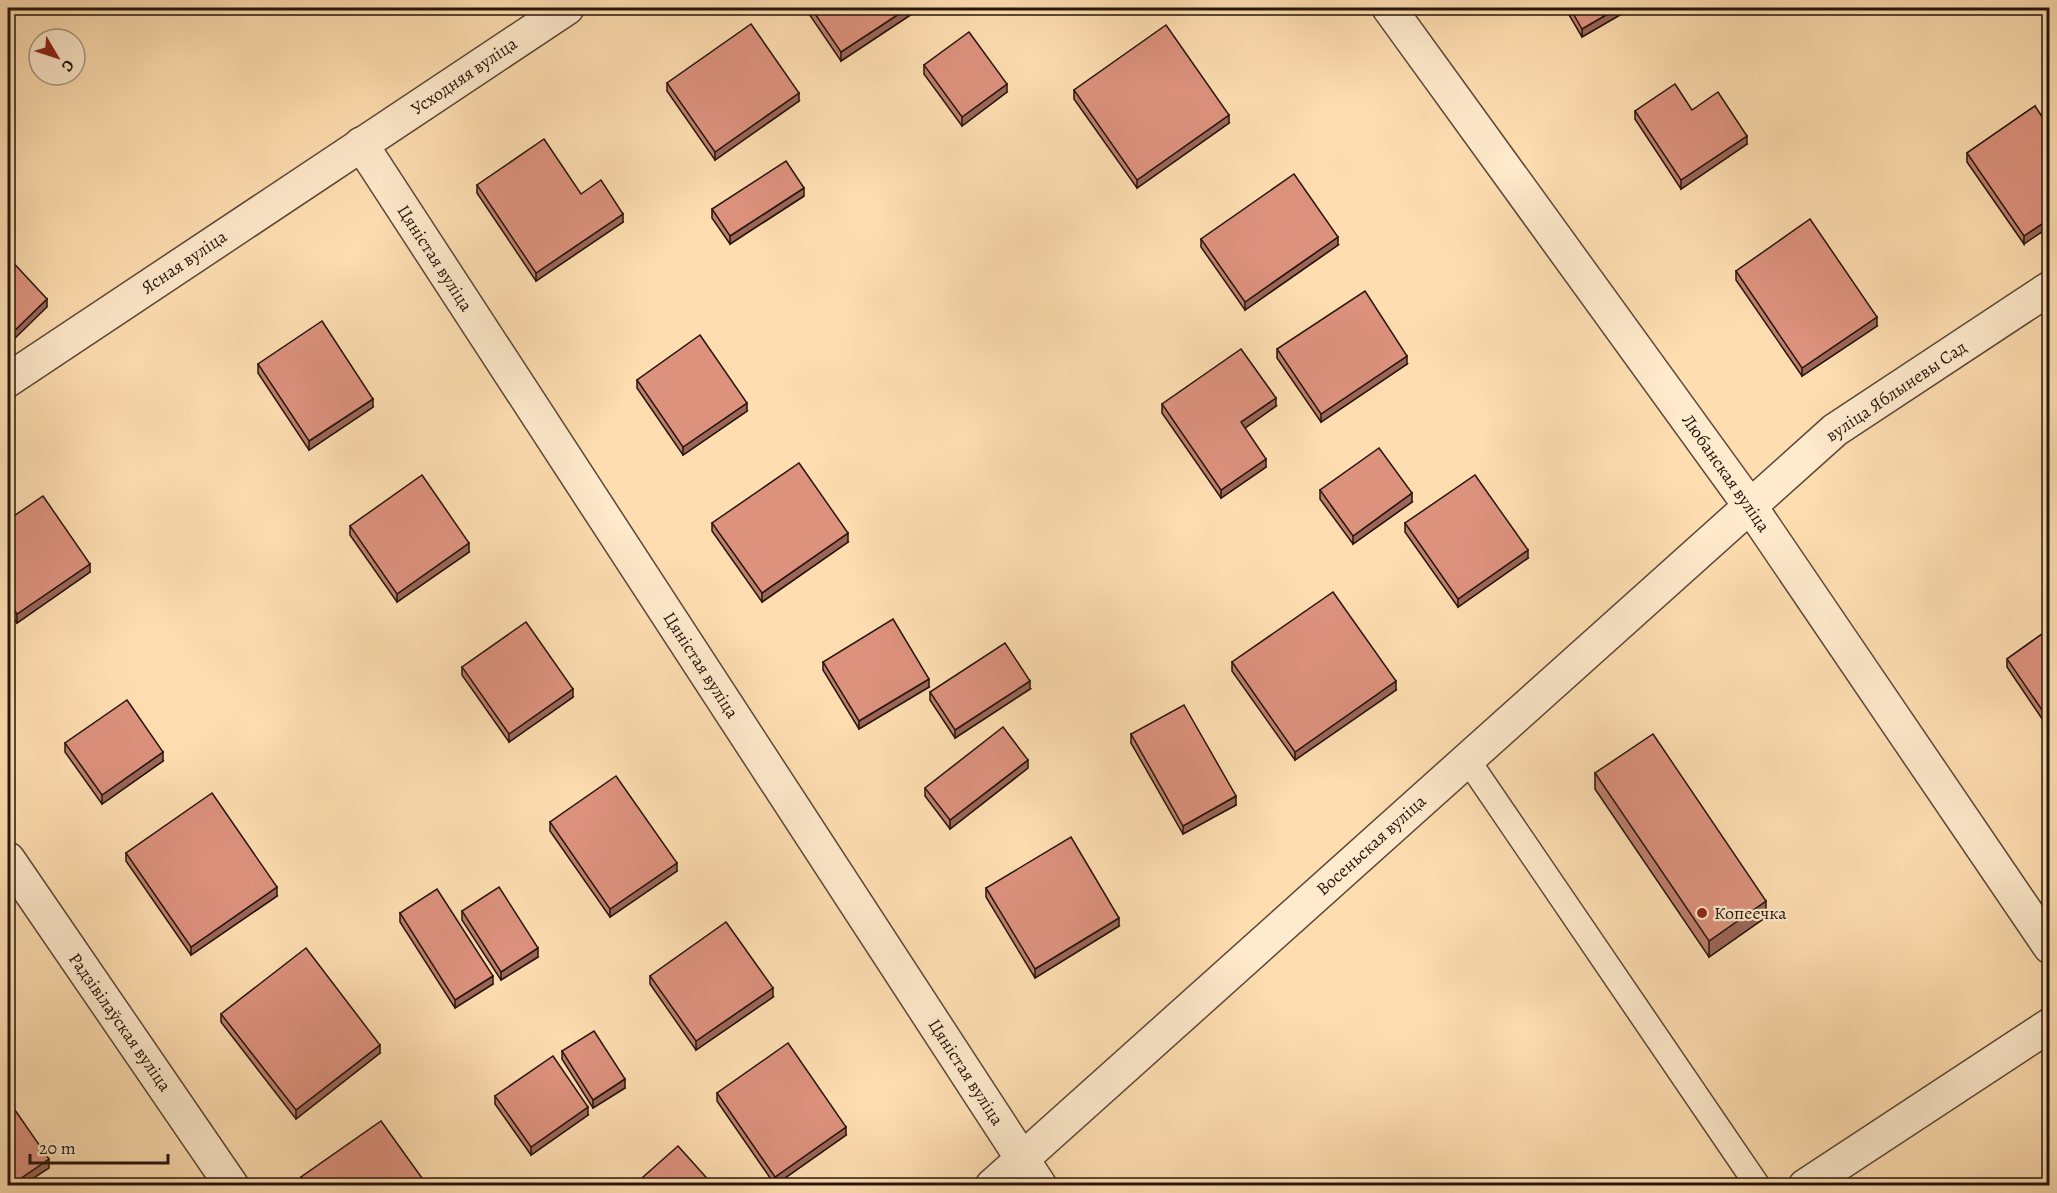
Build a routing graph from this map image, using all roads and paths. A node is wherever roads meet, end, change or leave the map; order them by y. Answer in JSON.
{"nodes":[{"id":1,"x":567,"y":8,"type":"edge"},
{"id":2,"x":1389,"y":8,"type":"edge"},
{"id":3,"x":361,"y":144,"type":"junction"},
{"id":4,"x":2049,"y":288,"type":"edge"},
{"id":5,"x":8,"y":381,"type":"edge"},
{"id":6,"x":1750,"y":506,"type":"junction"},
{"id":7,"x":1467,"y":759,"type":"junction"},
{"id":8,"x":8,"y":859,"type":"edge"},
{"id":9,"x":2049,"y":947,"type":"edge"},
{"id":10,"x":2049,"y":1025,"type":"edge"},
{"id":11,"x":1023,"y":1158,"type":"junction"},
{"id":12,"x":232,"y":1185,"type":"edge"},
{"id":13,"x":992,"y":1185,"type":"edge"},
{"id":14,"x":1040,"y":1185,"type":"edge"},
{"id":15,"x":1758,"y":1185,"type":"edge"},
{"id":16,"x":1806,"y":1185,"type":"edge"}],
"edges":[{"from":1,"to":3,"type":"street","name":"Усходняя вуліца"},
{"from":2,"to":6,"type":"street","name":"Любанская вуліца"},
{"from":3,"to":5,"type":"street","name":"Ясная вуліца"},
{"from":3,"to":11,"type":"street","name":"Цяністая вуліца"},
{"from":4,"to":6,"type":"street","name":"вуліца Яблыневы Сад"},
{"from":6,"to":7,"type":"street","name":"Восеньская вуліца"},
{"from":6,"to":9,"type":"street","name":"Любанская вуліца"},
{"from":7,"to":11,"type":"street","name":"Восеньская вуліца"},
{"from":7,"to":15,"type":"lane"},
{"from":8,"to":12,"type":"street","name":"Радзівілаўская вуліца"},
{"from":10,"to":16,"type":"street"},
{"from":11,"to":13,"type":"street","name":"Восеньская вуліца"},
{"from":11,"to":14,"type":"street","name":"Цяністая вуліца"}]}
